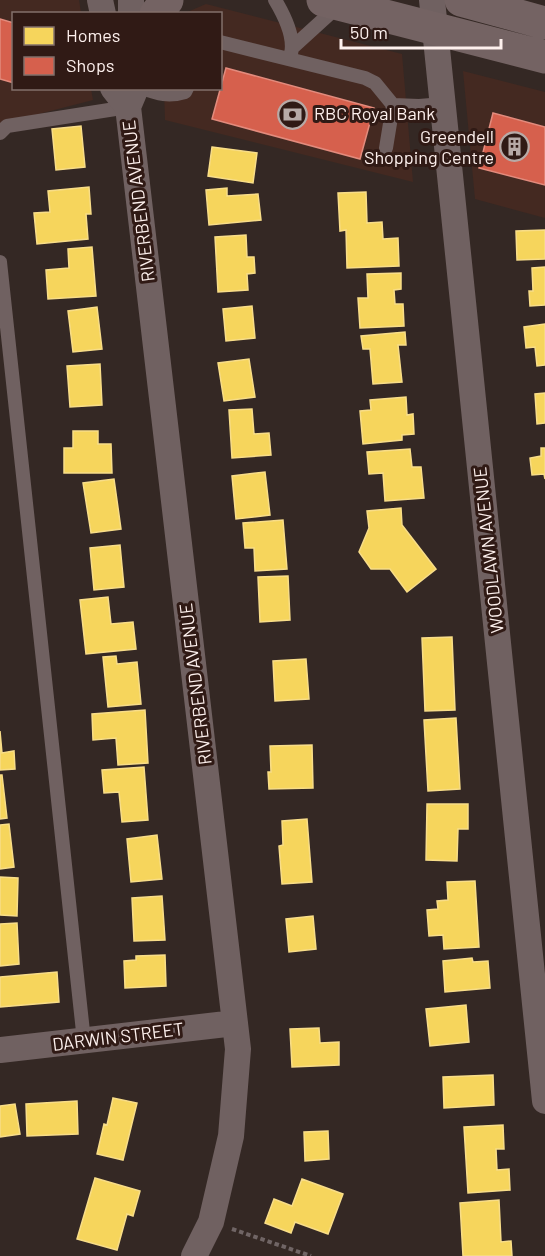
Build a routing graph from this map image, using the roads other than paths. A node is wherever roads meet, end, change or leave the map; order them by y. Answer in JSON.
{"nodes":[{"id":1,"x":167,"y":0,"type":"edge"},
{"id":2,"x":275,"y":0,"type":"edge"},
{"id":3,"x":461,"y":0,"type":"edge"},
{"id":4,"x":331,"y":2,"type":"edge"},
{"id":5,"x":158,"y":12,"type":"edge"},
{"id":6,"x":434,"y":15,"type":"edge"},
{"id":7,"x":545,"y":23,"type":"edge"},
{"id":8,"x":222,"y":42,"type":"edge"},
{"id":9,"x":291,"y":53,"type":"junction"},
{"id":10,"x":545,"y":57,"type":"edge"},
{"id":11,"x":186,"y":90,"type":"edge"},
{"id":12,"x":130,"y":93,"type":"edge"},
{"id":13,"x":443,"y":104,"type":"junction"},
{"id":14,"x":393,"y":105,"type":"junction"},
{"id":15,"x":0,"y":133,"type":"edge"},
{"id":16,"x":386,"y":148,"type":"dead end"},
{"id":17,"x":0,"y":262,"type":"edge"},
{"id":18,"x":235,"y":1023,"type":"junction"},
{"id":19,"x":84,"y":1041,"type":"junction"},
{"id":20,"x":0,"y":1050,"type":"edge"},
{"id":21,"x":545,"y":1101,"type":"edge"},
{"id":22,"x":194,"y":1256,"type":"edge"}],
"edges":[{"from":1,"to":5,"type":"main road"},
{"from":2,"to":9,"type":"lane"},
{"from":3,"to":7,"type":"main road"},
{"from":4,"to":6,"type":"main road"},
{"from":4,"to":9,"type":"lane"},
{"from":6,"to":10,"type":"main road"},
{"from":6,"to":13,"type":"street","name":"WOODLAWN AVENUE"},
{"from":8,"to":9,"type":"lane"},
{"from":9,"to":14,"type":"lane"},
{"from":11,"to":12,"type":"lane"},
{"from":12,"to":15,"type":"lane"},
{"from":12,"to":18,"type":"street","name":"RIVERBEND AVENUE"},
{"from":13,"to":14,"type":"lane"},
{"from":13,"to":21,"type":"street","name":"WOODLAWN AVENUE"},
{"from":14,"to":16,"type":"lane"},
{"from":17,"to":19,"type":"lane"},
{"from":18,"to":19,"type":"street","name":"DARWIN STREET"},
{"from":18,"to":22,"type":"street","name":"RIVERBEND AVENUE"},
{"from":19,"to":20,"type":"street","name":"DARWIN STREET"}]}
